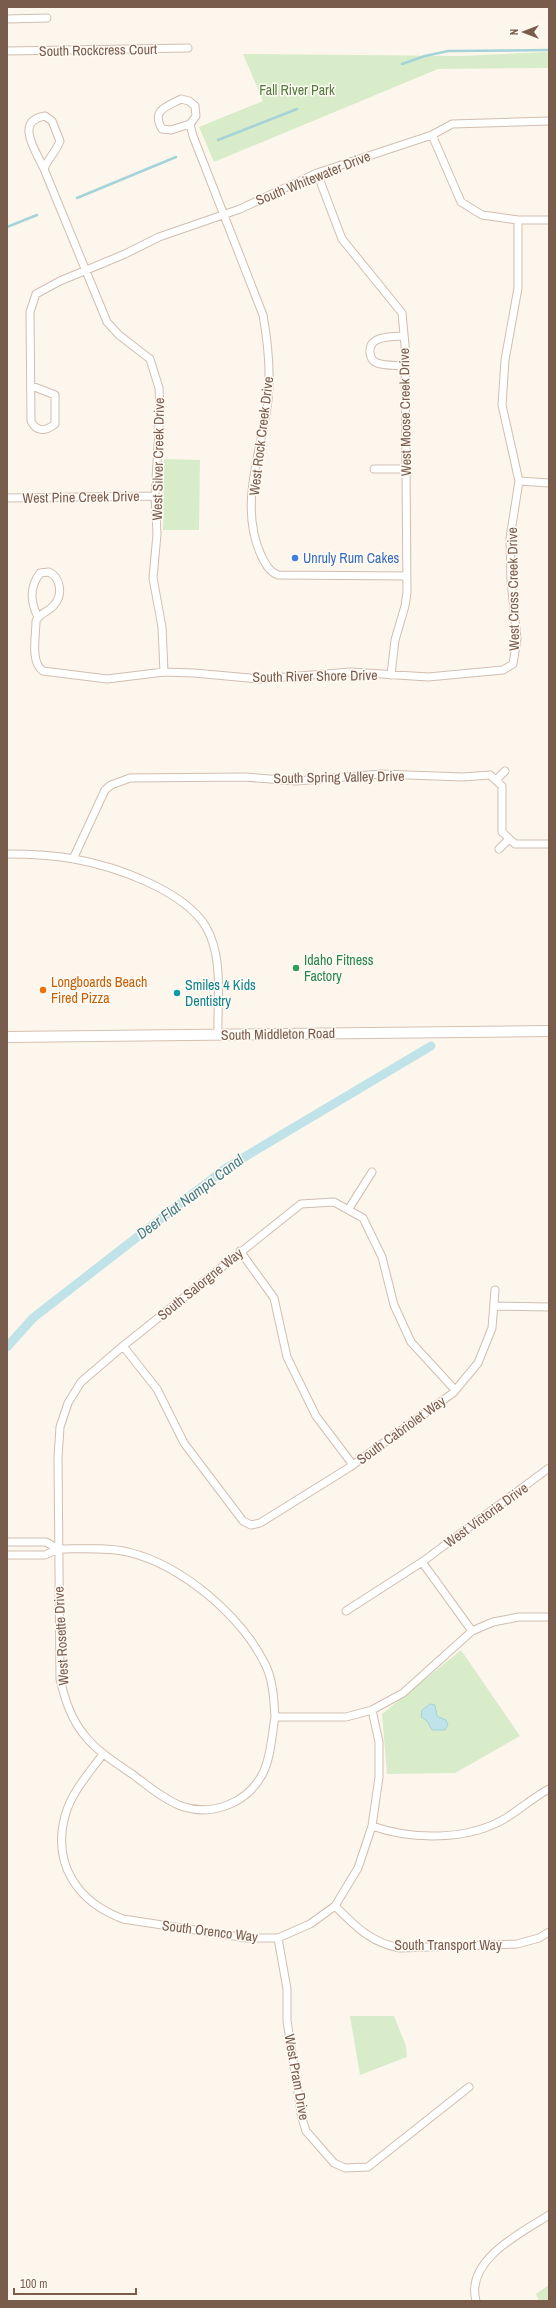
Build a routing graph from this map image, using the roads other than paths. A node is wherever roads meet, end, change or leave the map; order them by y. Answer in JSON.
{"nodes":[{"id":1,"x":47,"y":18,"type":"dead end"},
{"id":2,"x":7,"y":19,"type":"edge"},
{"id":3,"x":188,"y":48,"type":"dead end"},
{"id":4,"x":7,"y":51,"type":"edge"},
{"id":5,"x":549,"y":121,"type":"edge"},
{"id":6,"x":190,"y":124,"type":"junction"},
{"id":7,"x":432,"y":135,"type":"junction"},
{"id":8,"x":44,"y":169,"type":"junction"},
{"id":9,"x":317,"y":174,"type":"junction"},
{"id":10,"x":224,"y":214,"type":"junction"},
{"id":11,"x":518,"y":220,"type":"junction"},
{"id":12,"x":549,"y":220,"type":"edge"},
{"id":13,"x":85,"y":270,"type":"junction"},
{"id":14,"x":404,"y":336,"type":"junction"},
{"id":15,"x":404,"y":366,"type":"junction"},
{"id":16,"x":32,"y":386,"type":"junction"},
{"id":17,"x":374,"y":469,"type":"dead end"},
{"id":18,"x":406,"y":469,"type":"junction"},
{"id":19,"x":519,"y":481,"type":"junction"},
{"id":20,"x":549,"y":483,"type":"edge"},
{"id":21,"x":155,"y":496,"type":"junction"},
{"id":22,"x":7,"y":498,"type":"edge"},
{"id":23,"x":407,"y":576,"type":"junction"},
{"id":24,"x":38,"y":617,"type":"junction"},
{"id":25,"x":513,"y":664,"type":"joint"},
{"id":26,"x":164,"y":672,"type":"junction"},
{"id":27,"x":391,"y":675,"type":"junction"},
{"id":28,"x":505,"y":771,"type":"dead end"},
{"id":29,"x":496,"y":780,"type":"junction"},
{"id":30,"x":509,"y":839,"type":"junction"},
{"id":31,"x":549,"y":844,"type":"edge"},
{"id":32,"x":499,"y":849,"type":"dead end"},
{"id":33,"x":7,"y":854,"type":"edge"},
{"id":34,"x":73,"y":859,"type":"junction"},
{"id":35,"x":549,"y":1032,"type":"edge"},
{"id":36,"x":218,"y":1035,"type":"junction"},
{"id":37,"x":7,"y":1037,"type":"edge"},
{"id":38,"x":372,"y":1172,"type":"dead end"},
{"id":39,"x":348,"y":1210,"type":"junction"},
{"id":40,"x":240,"y":1251,"type":"junction"},
{"id":41,"x":495,"y":1290,"type":"dead end"},
{"id":42,"x":495,"y":1306,"type":"junction"},
{"id":43,"x":549,"y":1307,"type":"edge"},
{"id":44,"x":122,"y":1346,"type":"junction"},
{"id":45,"x":455,"y":1390,"type":"junction"},
{"id":46,"x":68,"y":1403,"type":"joint"},
{"id":47,"x":353,"y":1465,"type":"junction"},
{"id":48,"x":549,"y":1468,"type":"edge"},
{"id":49,"x":7,"y":1542,"type":"edge"},
{"id":50,"x":58,"y":1549,"type":"junction"},
{"id":51,"x":7,"y":1555,"type":"edge"},
{"id":52,"x":422,"y":1562,"type":"junction"},
{"id":53,"x":346,"y":1611,"type":"dead end"},
{"id":54,"x":549,"y":1617,"type":"edge"},
{"id":55,"x":472,"y":1631,"type":"junction"},
{"id":56,"x":372,"y":1710,"type":"junction"},
{"id":57,"x":275,"y":1717,"type":"junction"},
{"id":58,"x":103,"y":1754,"type":"junction"},
{"id":59,"x":549,"y":1789,"type":"edge"},
{"id":60,"x":372,"y":1826,"type":"junction"},
{"id":61,"x":335,"y":1906,"type":"junction"},
{"id":62,"x":549,"y":1932,"type":"edge"},
{"id":63,"x":278,"y":1938,"type":"junction"},
{"id":64,"x":469,"y":2087,"type":"dead end"},
{"id":65,"x":549,"y":2215,"type":"edge"},
{"id":66,"x":476,"y":2301,"type":"edge"}],
"edges":[{"from":1,"to":2,"type":"street"},
{"from":3,"to":4,"type":"street","name":"South Rockcress Court"},
{"from":5,"to":7,"type":"street","name":"South Whitewater Drive"},
{"from":6,"to":6,"type":"street"},
{"from":6,"to":10,"type":"street","name":"West Rock Creek Drive"},
{"from":7,"to":9,"type":"street","name":"South Whitewater Drive"},
{"from":7,"to":11,"type":"street"},
{"from":8,"to":8,"type":"street","name":"West Silver Creek Drive"},
{"from":8,"to":13,"type":"street","name":"West Silver Creek Drive"},
{"from":9,"to":10,"type":"street","name":"South Whitewater Drive"},
{"from":9,"to":14,"type":"street","name":"West Moose Creek Drive"},
{"from":10,"to":13,"type":"street","name":"South Whitewater Drive"},
{"from":10,"to":23,"type":"street","name":"West Rock Creek Drive"},
{"from":11,"to":12,"type":"street"},
{"from":11,"to":19,"type":"street","name":"West Cross Creek Drive"},
{"from":13,"to":16,"type":"street","name":"South Whitewater Drive"},
{"from":13,"to":21,"type":"street","name":"West Silver Creek Drive"},
{"from":14,"to":15,"type":"street","name":"West Moose Creek Drive"},
{"from":14,"to":15,"type":"street"},
{"from":15,"to":18,"type":"street","name":"West Moose Creek Drive"},
{"from":16,"to":16,"type":"street","name":"South Whitewater Drive"},
{"from":17,"to":18,"type":"street"},
{"from":18,"to":23,"type":"street","name":"West Moose Creek Drive"},
{"from":19,"to":20,"type":"street"},
{"from":19,"to":25,"type":"street","name":"West Cross Creek Drive"},
{"from":21,"to":22,"type":"street","name":"West Pine Creek Drive"},
{"from":21,"to":26,"type":"street","name":"West Silver Creek Drive"},
{"from":23,"to":27,"type":"street","name":"West Moose Creek Drive"},
{"from":24,"to":24,"type":"street"},
{"from":24,"to":26,"type":"street","name":"South River Shore Drive"},
{"from":25,"to":27,"type":"street","name":"South River Shore Drive"},
{"from":26,"to":27,"type":"street","name":"South River Shore Drive"},
{"from":28,"to":29,"type":"street"},
{"from":29,"to":30,"type":"street"},
{"from":29,"to":34,"type":"street","name":"South Spring Valley Drive"},
{"from":30,"to":31,"type":"street"},
{"from":30,"to":32,"type":"street"},
{"from":33,"to":34,"type":"street"},
{"from":34,"to":36,"type":"street"},
{"from":35,"to":36,"type":"main road","name":"South Middleton Road"},
{"from":36,"to":37,"type":"main road","name":"South Middleton Road"},
{"from":38,"to":39,"type":"street"},
{"from":39,"to":40,"type":"street","name":"South Salorgne Way"},
{"from":39,"to":45,"type":"street","name":"South Salorgne Way"},
{"from":40,"to":44,"type":"street","name":"South Salorgne Way"},
{"from":40,"to":47,"type":"street"},
{"from":41,"to":42,"type":"street","name":"South Cabriolet Way"},
{"from":42,"to":43,"type":"street"},
{"from":42,"to":45,"type":"street","name":"South Cabriolet Way"},
{"from":44,"to":46,"type":"street","name":"South Salorgne Way"},
{"from":44,"to":47,"type":"street","name":"South Cabriolet Way"},
{"from":45,"to":47,"type":"street","name":"South Cabriolet Way"},
{"from":46,"to":50,"type":"street","name":"West Rosette Drive"},
{"from":48,"to":52,"type":"street","name":"West Victoria Drive"},
{"from":49,"to":50,"type":"street"},
{"from":50,"to":51,"type":"street"},
{"from":50,"to":57,"type":"street","name":"West Rosette Drive"},
{"from":50,"to":58,"type":"street","name":"West Rosette Drive"},
{"from":52,"to":53,"type":"street","name":"West Victoria Drive"},
{"from":52,"to":55,"type":"street"},
{"from":54,"to":55,"type":"street"},
{"from":55,"to":56,"type":"street"},
{"from":56,"to":57,"type":"street"},
{"from":56,"to":60,"type":"street","name":"South Orenco Way"},
{"from":57,"to":58,"type":"street","name":"West Rosette Drive"},
{"from":58,"to":63,"type":"street","name":"South Orenco Way"},
{"from":59,"to":60,"type":"street"},
{"from":60,"to":61,"type":"street","name":"South Orenco Way"},
{"from":61,"to":62,"type":"street","name":"South Transport Way"},
{"from":61,"to":63,"type":"street","name":"South Orenco Way"},
{"from":63,"to":64,"type":"street","name":"West Pram Drive"},
{"from":65,"to":66,"type":"street"}]}
